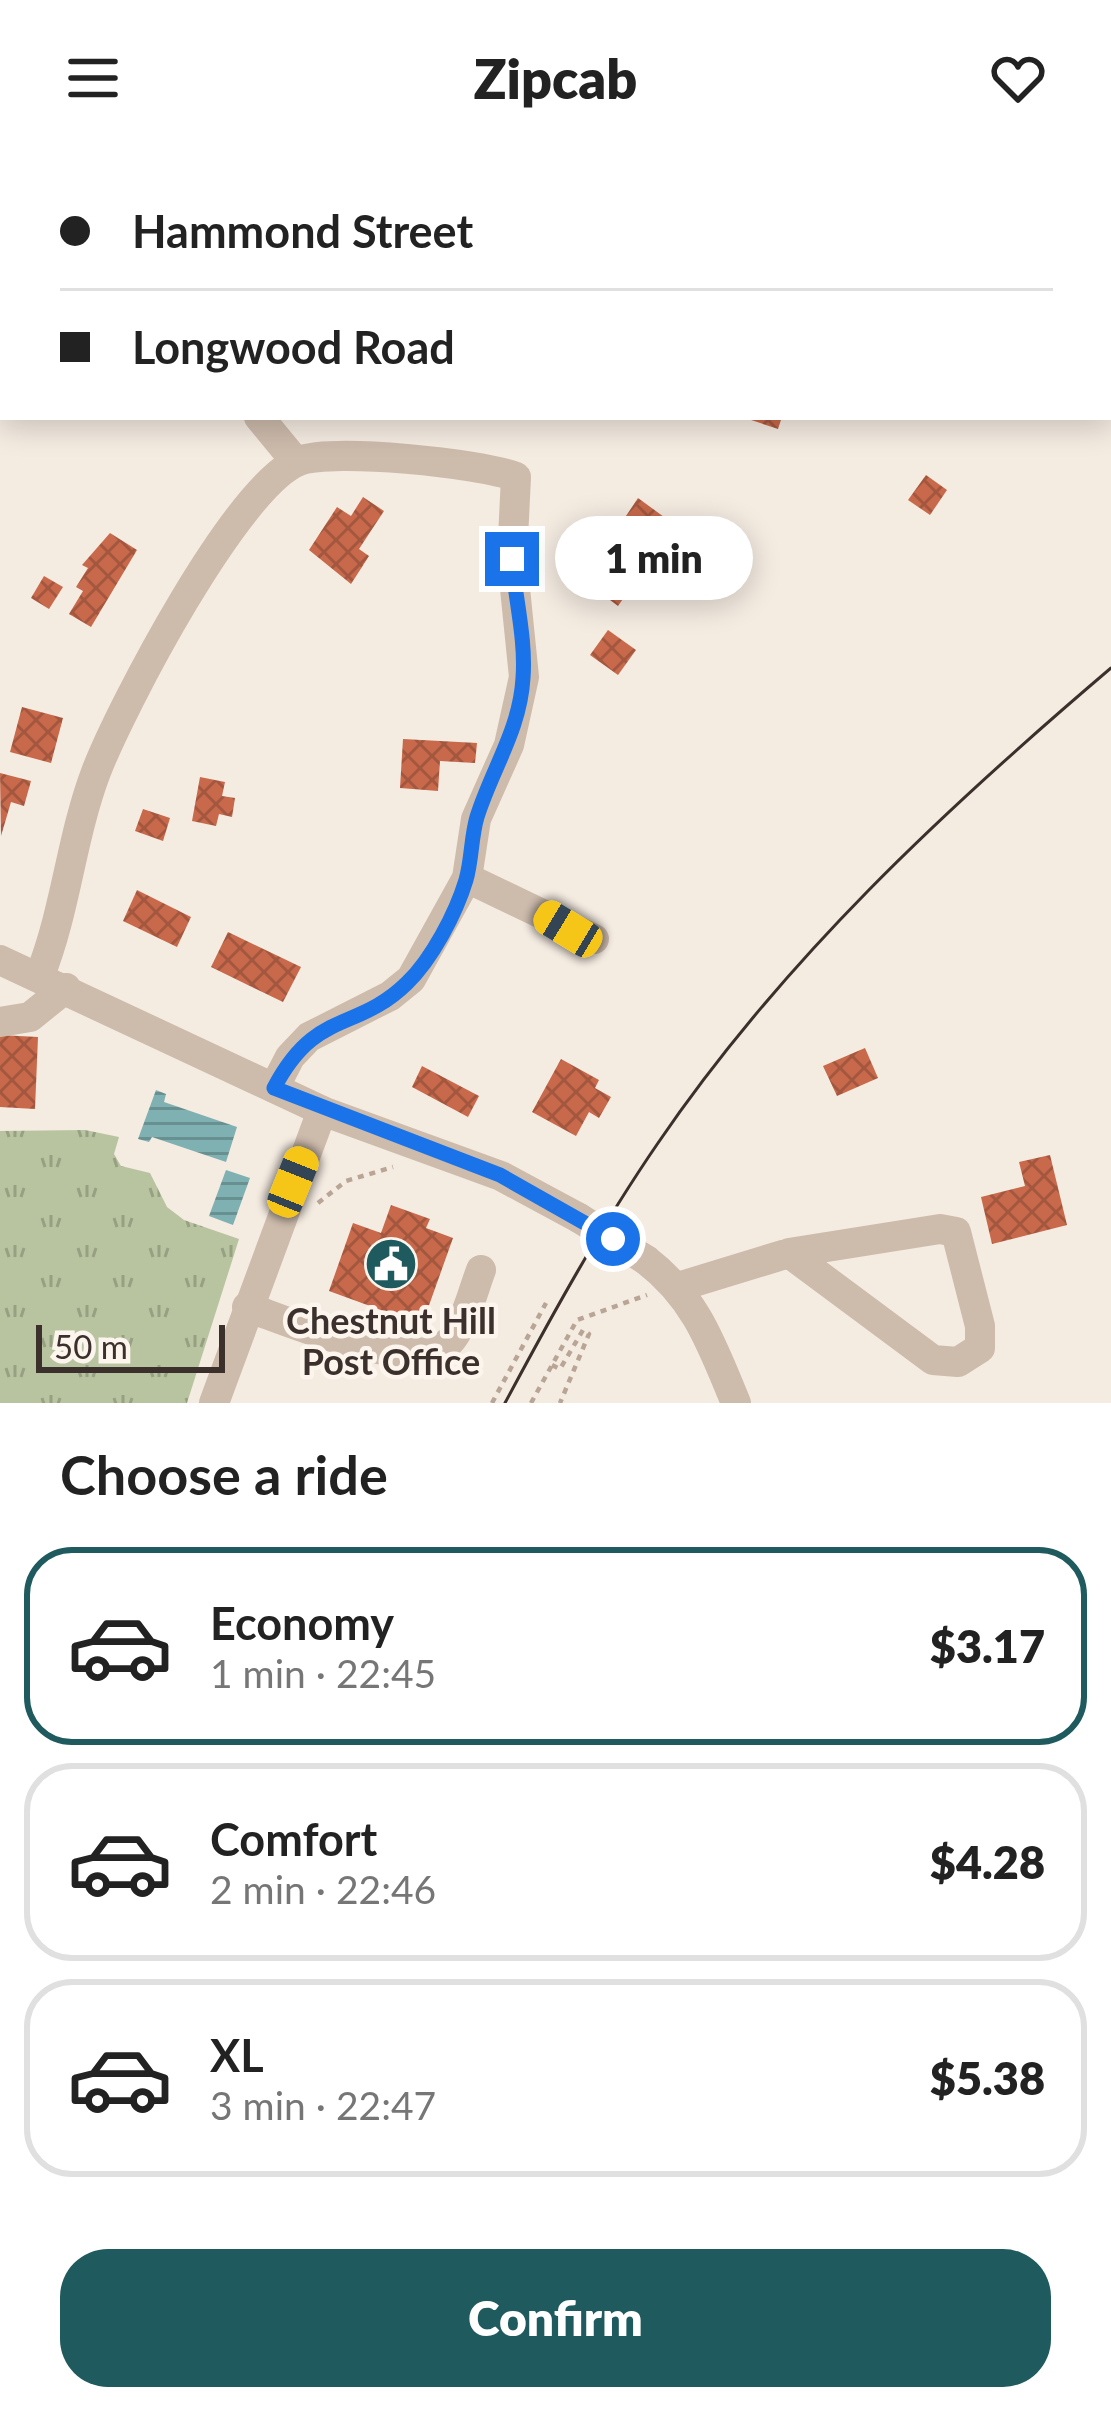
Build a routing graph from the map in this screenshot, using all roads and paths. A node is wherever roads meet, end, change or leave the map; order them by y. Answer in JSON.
{"nodes":[{"id":1,"x":261,"y":420,"type":"edge"},
{"id":2,"x":296,"y":462,"type":"junction"},
{"id":3,"x":466,"y":878,"type":"junction"},
{"id":4,"x":594,"y":939,"type":"dead end"},
{"id":5,"x":0,"y":960,"type":"edge"},
{"id":6,"x":53,"y":981,"type":"junction"},
{"id":7,"x":0,"y":1022,"type":"edge"},
{"id":8,"x":274,"y":1088,"type":"junction"},
{"id":9,"x":322,"y":1111,"type":"junction"},
{"id":10,"x":403,"y":1167,"type":"dead end"},
{"id":11,"x":310,"y":1211,"type":"dead end"},
{"id":12,"x":789,"y":1253,"type":"junction"},
{"id":13,"x":481,"y":1270,"type":"dead end"},
{"id":14,"x":678,"y":1287,"type":"junction"},
{"id":15,"x":647,"y":1296,"type":"dead end"},
{"id":16,"x":547,"y":1303,"type":"dead end"},
{"id":17,"x":247,"y":1307,"type":"junction"},
{"id":18,"x":552,"y":1365,"type":"junction"},
{"id":19,"x":214,"y":1403,"type":"edge"},
{"id":20,"x":493,"y":1403,"type":"edge"},
{"id":21,"x":531,"y":1403,"type":"edge"},
{"id":22,"x":560,"y":1403,"type":"edge"},
{"id":23,"x":736,"y":1403,"type":"edge"}],
"edges":[{"from":1,"to":2,"type":"street"},
{"from":2,"to":3,"type":"street"},
{"from":2,"to":6,"type":"street"},
{"from":3,"to":4,"type":"street"},
{"from":3,"to":8,"type":"street"},
{"from":5,"to":6,"type":"street"},
{"from":6,"to":7,"type":"street"},
{"from":6,"to":8,"type":"street"},
{"from":8,"to":9,"type":"street"},
{"from":9,"to":14,"type":"street","bridge":true},
{"from":9,"to":17,"type":"street"},
{"from":10,"to":11,"type":"path"},
{"from":12,"to":12,"type":"street"},
{"from":12,"to":14,"type":"street"},
{"from":13,"to":17,"type":"street"},
{"from":14,"to":23,"type":"street"},
{"from":15,"to":18,"type":"path"},
{"from":16,"to":20,"type":"path"},
{"from":17,"to":19,"type":"street"},
{"from":18,"to":21,"type":"path"},
{"from":18,"to":22,"type":"path"}]}
